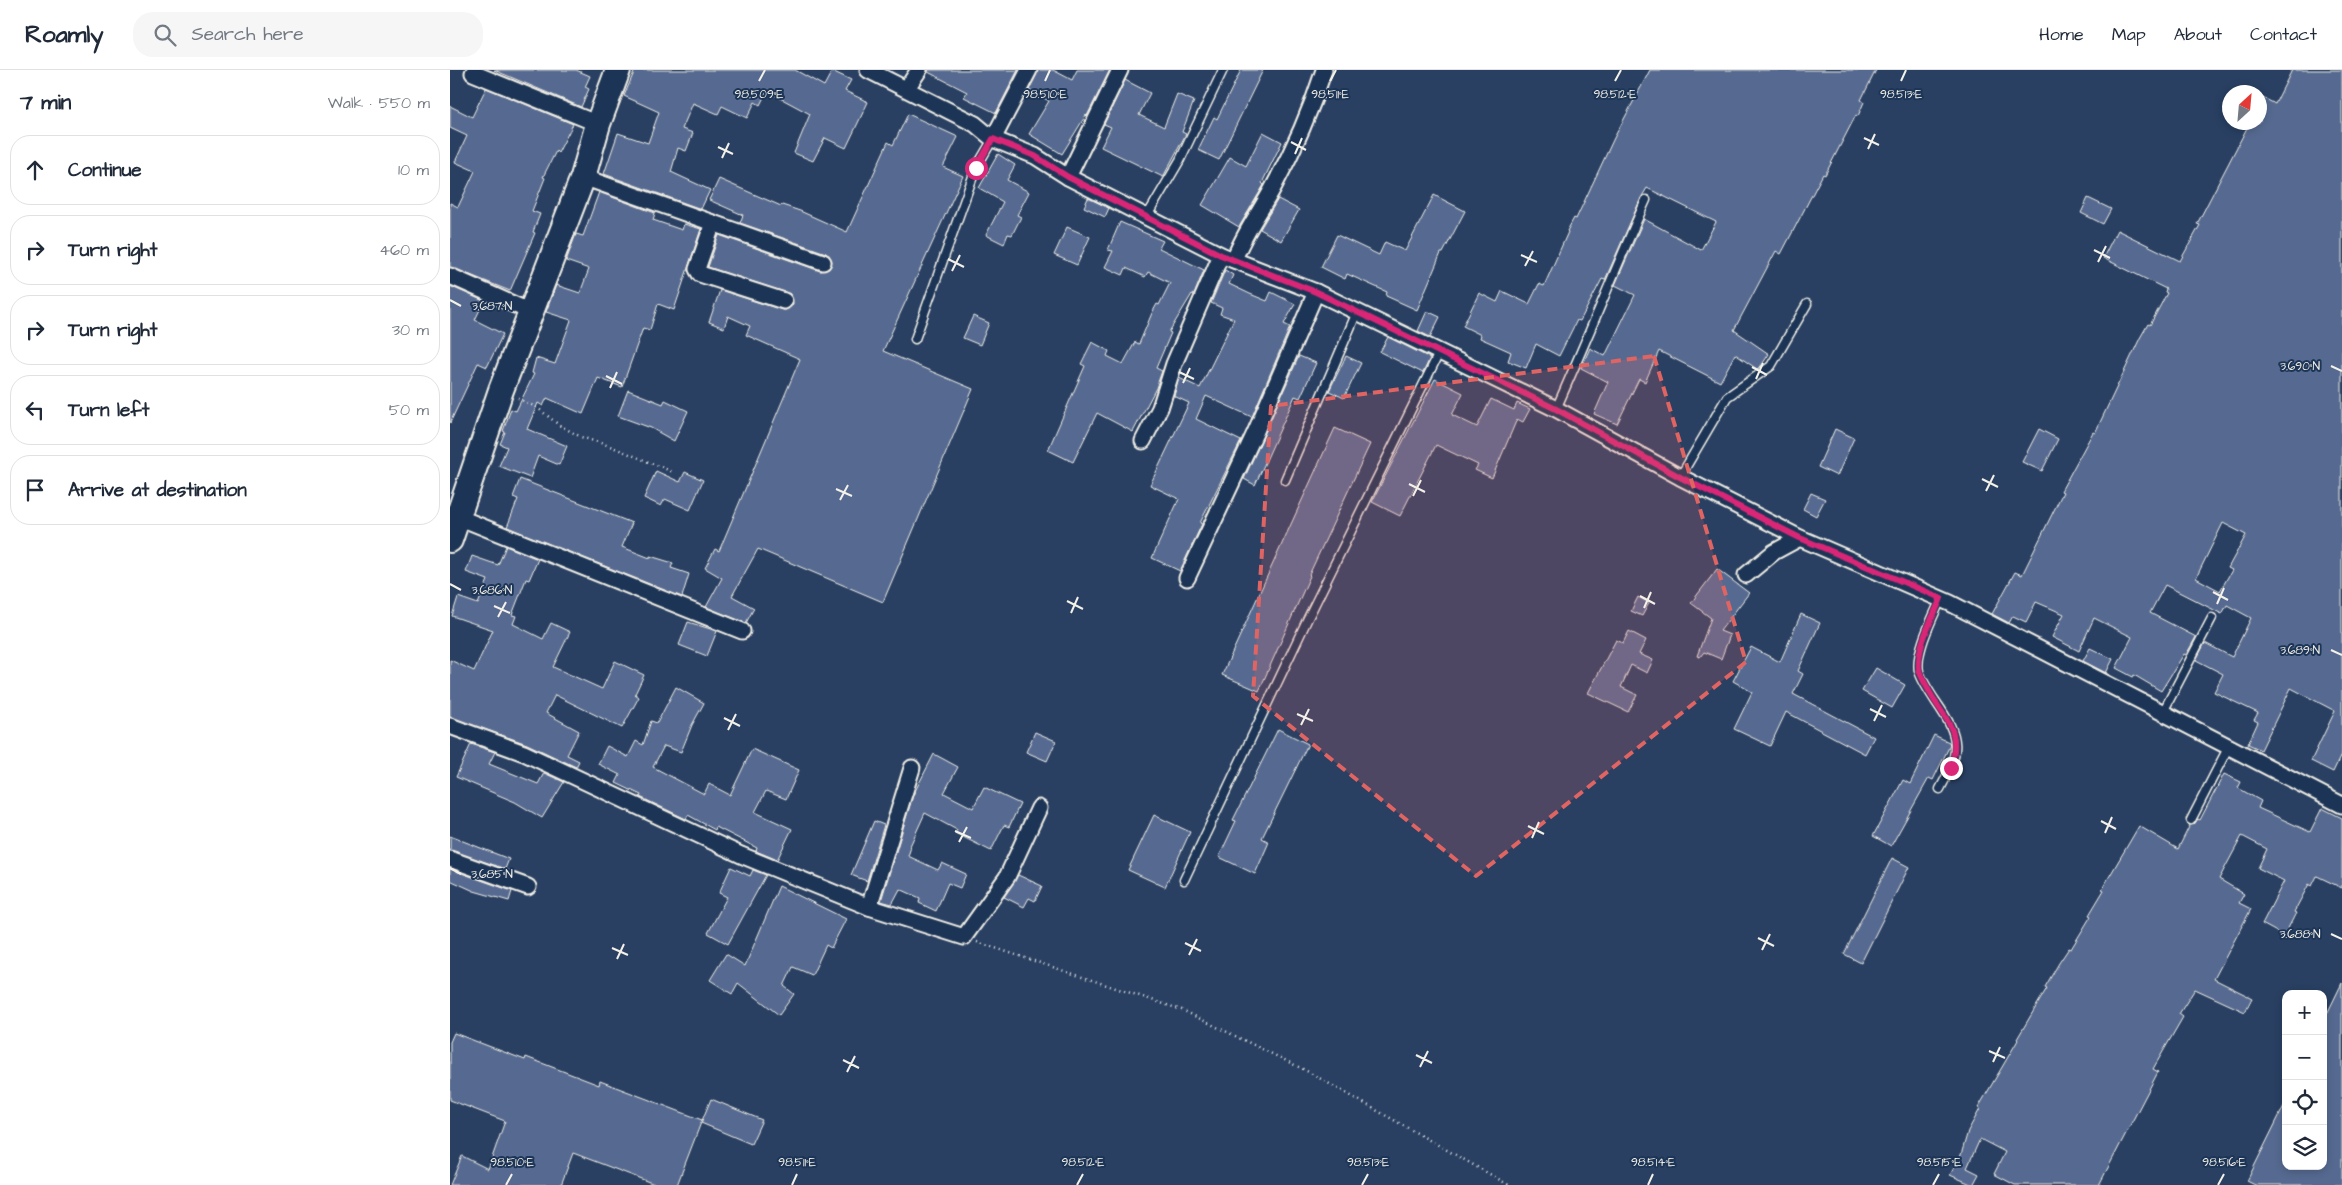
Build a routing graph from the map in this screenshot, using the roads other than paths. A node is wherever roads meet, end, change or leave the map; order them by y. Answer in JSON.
{"nodes":[{"id":1,"x":618,"y":70,"type":"edge"},
{"id":2,"x":868,"y":70,"type":"edge"},
{"id":3,"x":919,"y":70,"type":"edge"},
{"id":4,"x":1029,"y":70,"type":"edge"},
{"id":5,"x":1120,"y":70,"type":"edge"},
{"id":6,"x":1223,"y":70,"type":"edge"},
{"id":7,"x":1324,"y":70,"type":"edge"},
{"id":8,"x":473,"y":73,"type":"dead end"},
{"id":9,"x":907,"y":88,"type":"junction"},
{"id":10,"x":598,"y":124,"type":"junction"},
{"id":11,"x":993,"y":139,"type":"junction"},
{"id":12,"x":583,"y":177,"type":"junction"},
{"id":13,"x":1068,"y":177,"type":"junction"},
{"id":14,"x":1646,"y":200,"type":"dead end"},
{"id":15,"x":1147,"y":216,"type":"junction"},
{"id":16,"x":713,"y":223,"type":"junction"},
{"id":17,"x":1227,"y":258,"type":"junction"},
{"id":18,"x":823,"y":262,"type":"dead end"},
{"id":19,"x":450,"y":276,"type":"edge"},
{"id":20,"x":1316,"y":292,"type":"junction"},
{"id":21,"x":784,"y":301,"type":"dead end"},
{"id":22,"x":1807,"y":304,"type":"dead end"},
{"id":23,"x":531,"y":312,"type":"junction"},
{"id":24,"x":1358,"y":312,"type":"junction"},
{"id":25,"x":915,"y":339,"type":"dead end"},
{"id":26,"x":1439,"y":353,"type":"junction"},
{"id":27,"x":1556,"y":409,"type":"junction"},
{"id":28,"x":1143,"y":441,"type":"dead end"},
{"id":29,"x":1680,"y":477,"type":"junction"},
{"id":30,"x":1285,"y":480,"type":"dead end"},
{"id":31,"x":458,"y":517,"type":"junction"},
{"id":32,"x":1800,"y":538,"type":"junction"},
{"id":33,"x":450,"y":540,"type":"edge"},
{"id":34,"x":1746,"y":575,"type":"dead end"},
{"id":35,"x":1187,"y":578,"type":"dead end"},
{"id":36,"x":1941,"y":598,"type":"junction"},
{"id":37,"x":2212,"y":618,"type":"dead end"},
{"id":38,"x":742,"y":631,"type":"dead end"},
{"id":39,"x":2163,"y":712,"type":"junction"},
{"id":40,"x":450,"y":726,"type":"edge"},
{"id":41,"x":2229,"y":746,"type":"junction"},
{"id":42,"x":912,"y":768,"type":"dead end"},
{"id":43,"x":1940,"y":789,"type":"dead end"},
{"id":44,"x":2342,"y":805,"type":"edge"},
{"id":45,"x":1039,"y":808,"type":"dead end"},
{"id":46,"x":2190,"y":820,"type":"dead end"},
{"id":47,"x":450,"y":858,"type":"edge"},
{"id":48,"x":1184,"y":880,"type":"dead end"},
{"id":49,"x":528,"y":887,"type":"dead end"},
{"id":50,"x":869,"y":908,"type":"junction"}],
"edges":[{"from":1,"to":10,"type":"highway"},
{"from":2,"to":9,"type":"street"},
{"from":3,"to":9,"type":"street"},
{"from":4,"to":11,"type":"street"},
{"from":5,"to":13,"type":"street"},
{"from":6,"to":15,"type":"lane"},
{"from":7,"to":17,"type":"street"},
{"from":8,"to":10,"type":"street"},
{"from":9,"to":11,"type":"street"},
{"from":10,"to":12,"type":"highway"},
{"from":11,"to":13,"type":"street"},
{"from":11,"to":25,"type":"lane"},
{"from":12,"to":16,"type":"street"},
{"from":12,"to":23,"type":"highway"},
{"from":13,"to":15,"type":"street"},
{"from":14,"to":27,"type":"lane"},
{"from":15,"to":17,"type":"street"},
{"from":16,"to":18,"type":"street"},
{"from":16,"to":21,"type":"street"},
{"from":17,"to":20,"type":"street"},
{"from":17,"to":28,"type":"street"},
{"from":19,"to":23,"type":"street"},
{"from":20,"to":24,"type":"street"},
{"from":20,"to":35,"type":"street"},
{"from":22,"to":29,"type":"lane"},
{"from":23,"to":31,"type":"highway"},
{"from":24,"to":26,"type":"street"},
{"from":24,"to":30,"type":"lane"},
{"from":26,"to":27,"type":"street"},
{"from":26,"to":48,"type":"lane"},
{"from":27,"to":29,"type":"street"},
{"from":29,"to":32,"type":"street"},
{"from":31,"to":33,"type":"highway"},
{"from":31,"to":38,"type":"street"},
{"from":32,"to":34,"type":"street"},
{"from":32,"to":36,"type":"street"},
{"from":36,"to":39,"type":"street"},
{"from":36,"to":43,"type":"lane"},
{"from":37,"to":39,"type":"lane"},
{"from":39,"to":41,"type":"street"},
{"from":40,"to":50,"type":"street"},
{"from":41,"to":44,"type":"street"},
{"from":41,"to":46,"type":"lane"},
{"from":42,"to":50,"type":"street"},
{"from":45,"to":50,"type":"street"},
{"from":47,"to":49,"type":"street"}]}
